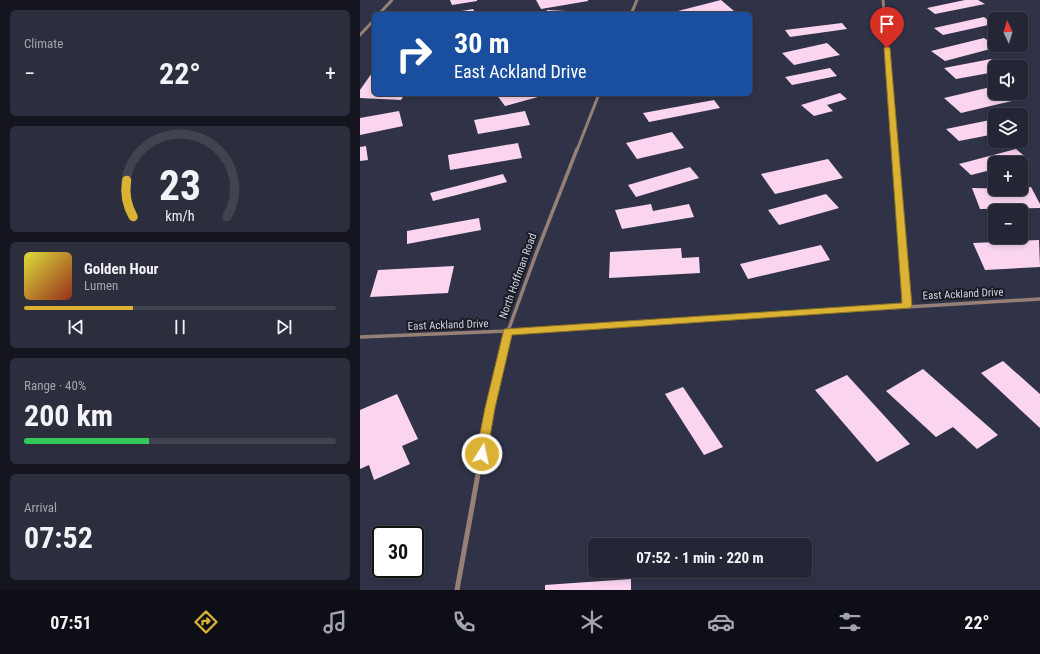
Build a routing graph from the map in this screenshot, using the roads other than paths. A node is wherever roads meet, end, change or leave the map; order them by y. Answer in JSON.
{"nodes":[{"id":1,"x":392,"y":0,"type":"edge"},
{"id":2,"x":637,"y":0,"type":"edge"},
{"id":3,"x":883,"y":0,"type":"edge"},
{"id":4,"x":381,"y":12,"type":"edge"},
{"id":5,"x":632,"y":12,"type":"edge"},
{"id":6,"x":372,"y":22,"type":"edge"},
{"id":7,"x":360,"y":35,"type":"edge"},
{"id":8,"x":598,"y":96,"type":"edge"},
{"id":9,"x":1040,"y":299,"type":"edge"},
{"id":10,"x":907,"y":306,"type":"junction"},
{"id":11,"x":508,"y":331,"type":"junction"},
{"id":12,"x":360,"y":337,"type":"edge"},
{"id":13,"x":457,"y":590,"type":"edge"}],
"edges":[{"from":1,"to":4,"type":"street"},
{"from":2,"to":5,"type":"street"},
{"from":3,"to":10,"type":"street"},
{"from":6,"to":7,"type":"street"},
{"from":8,"to":11,"type":"street","name":"North Hoffman Road"},
{"from":9,"to":10,"type":"street","name":"East Ackland Drive"},
{"from":10,"to":11,"type":"street","name":"East Ackland Drive"},
{"from":11,"to":12,"type":"street","name":"East Ackland Drive"},
{"from":11,"to":13,"type":"street","name":"North Hoffman Road"}]}
